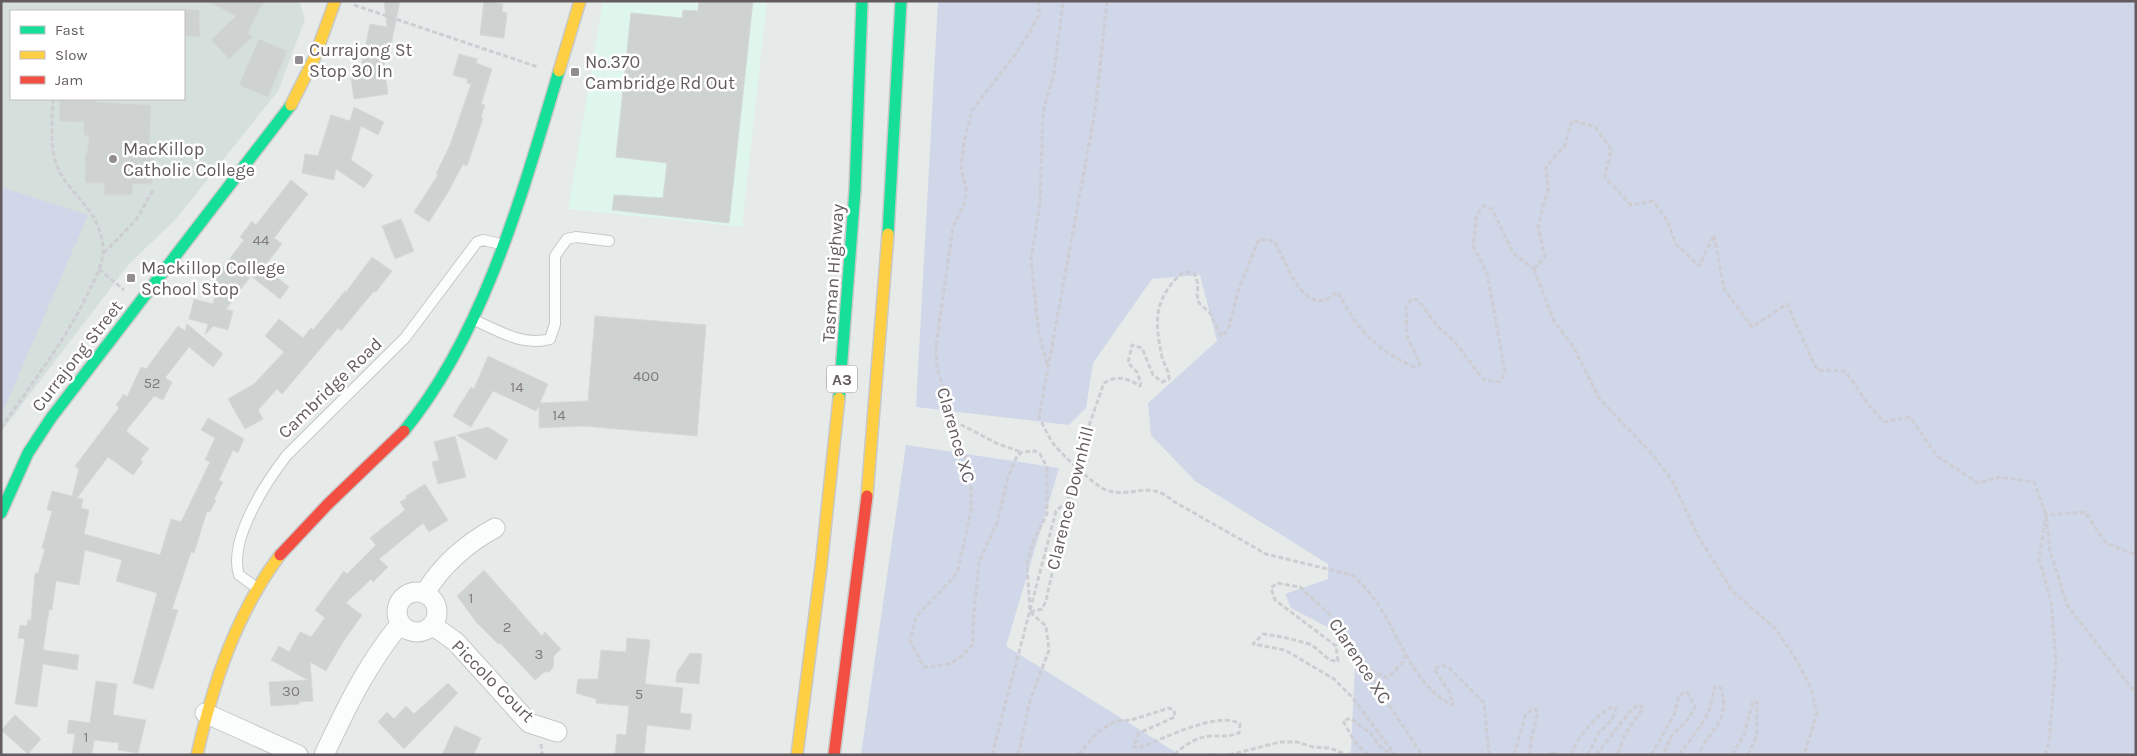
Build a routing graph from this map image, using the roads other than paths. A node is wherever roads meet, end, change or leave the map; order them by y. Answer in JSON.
{"nodes":[{"id":1,"x":335,"y":1,"type":"edge"},
{"id":2,"x":580,"y":1,"type":"edge"},
{"id":3,"x":862,"y":1,"type":"edge"},
{"id":4,"x":901,"y":1,"type":"edge"},
{"id":5,"x":609,"y":241,"type":"dead end"},
{"id":6,"x":501,"y":244,"type":"junction"},
{"id":7,"x":472,"y":319,"type":"junction"},
{"id":8,"x":1,"y":513,"type":"edge"},
{"id":9,"x":495,"y":528,"type":"dead end"},
{"id":10,"x":258,"y":588,"type":"junction"},
{"id":11,"x":425,"y":593,"type":"junction"},
{"id":12,"x":400,"y":624,"type":"junction"},
{"id":13,"x":432,"y":625,"type":"junction"},
{"id":14,"x":206,"y":713,"type":"junction"},
{"id":15,"x":557,"y":732,"type":"dead end"},
{"id":16,"x":197,"y":755,"type":"edge"},
{"id":17,"x":298,"y":755,"type":"edge"},
{"id":18,"x":324,"y":755,"type":"edge"},
{"id":19,"x":796,"y":755,"type":"edge"},
{"id":20,"x":834,"y":755,"type":"edge"}],
"edges":[{"from":1,"to":8,"type":"main road","name":"Currajong Street"},
{"from":2,"to":6,"type":"main road"},
{"from":3,"to":19,"type":"main road","name":"Tasman Highway","number":"A3"},
{"from":4,"to":20,"type":"main road","number":"A3"},
{"from":5,"to":7,"type":"lane"},
{"from":6,"to":7,"type":"main road"},
{"from":6,"to":10,"type":"lane","name":"Cambridge Road"},
{"from":7,"to":10,"type":"main road"},
{"from":9,"to":11,"type":"street"},
{"from":10,"to":14,"type":"main road"},
{"from":11,"to":12,"type":"street"},
{"from":11,"to":13,"type":"street"},
{"from":12,"to":13,"type":"street"},
{"from":12,"to":18,"type":"street"},
{"from":13,"to":15,"type":"street","name":"Piccolo Court"},
{"from":14,"to":16,"type":"main road"},
{"from":14,"to":17,"type":"street"}]}
